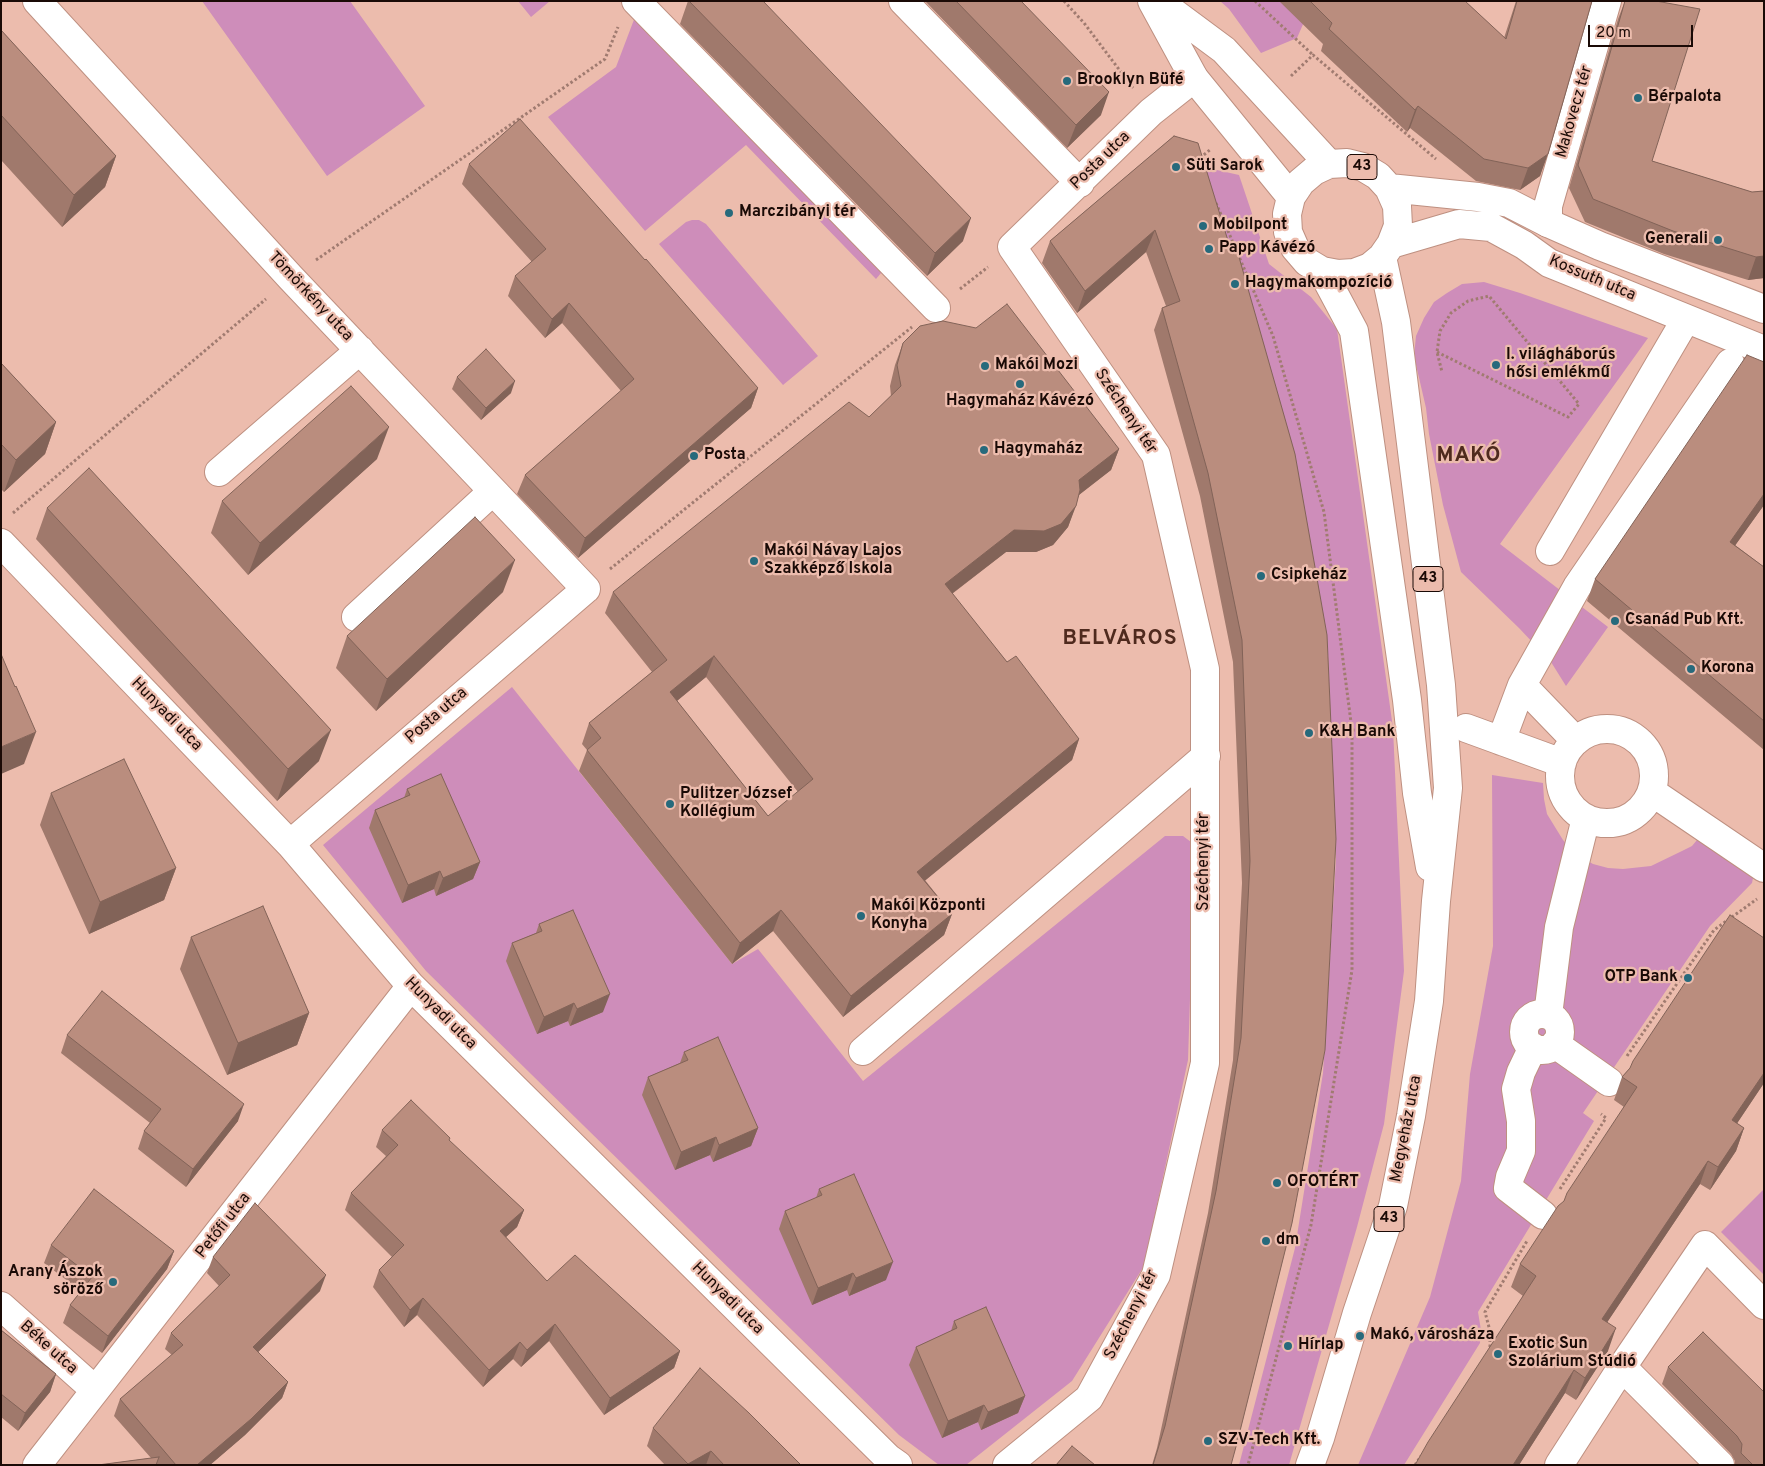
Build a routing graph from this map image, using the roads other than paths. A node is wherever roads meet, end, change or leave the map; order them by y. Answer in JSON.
{"nodes":[{"id":1,"x":37,"y":1,"type":"edge"},
{"id":2,"x":636,"y":1,"type":"edge"},
{"id":3,"x":903,"y":1,"type":"edge"},
{"id":4,"x":1152,"y":1,"type":"edge"},
{"id":5,"x":1158,"y":1,"type":"edge"},
{"id":6,"x":1607,"y":1,"type":"edge"},
{"id":7,"x":1194,"y":78,"type":"junction"},
{"id":8,"x":1329,"y":164,"type":"junction"},
{"id":9,"x":1080,"y":183,"type":"junction"},
{"id":10,"x":1389,"y":188,"type":"junction"},
{"id":11,"x":1291,"y":197,"type":"junction"},
{"id":12,"x":1548,"y":223,"type":"junction"},
{"id":13,"x":1012,"y":247,"type":"joint"},
{"id":14,"x":1387,"y":251,"type":"junction"},
{"id":15,"x":1322,"y":271,"type":"junction"},
{"id":16,"x":936,"y":308,"type":"road end"},
{"id":17,"x":1764,"y":309,"type":"edge"},
{"id":18,"x":1686,"y":318,"type":"junction"},
{"id":19,"x":360,"y":350,"type":"junction"},
{"id":20,"x":1764,"y":350,"type":"edge"},
{"id":21,"x":1730,"y":363,"type":"dead end"},
{"id":22,"x":219,"y":472,"type":"dead end"},
{"id":23,"x":493,"y":491,"type":"junction"},
{"id":24,"x":1,"y":543,"type":"edge"},
{"id":25,"x":1550,"y":550,"type":"dead end"},
{"id":26,"x":586,"y":589,"type":"joint"},
{"id":27,"x":356,"y":617,"type":"dead end"},
{"id":28,"x":1522,"y":685,"type":"junction"},
{"id":29,"x":1466,"y":728,"type":"dead end"},
{"id":30,"x":1576,"y":740,"type":"junction"},
{"id":31,"x":1501,"y":741,"type":"junction"},
{"id":32,"x":1206,"y":756,"type":"junction"},
{"id":33,"x":1562,"y":763,"type":"junction"},
{"id":34,"x":1652,"y":792,"type":"junction"},
{"id":35,"x":1586,"y":818,"type":"junction"},
{"id":36,"x":290,"y":844,"type":"junction"},
{"id":37,"x":1764,"y":868,"type":"edge"},
{"id":38,"x":1436,"y":901,"type":"junction"},
{"id":39,"x":411,"y":986,"type":"junction"},
{"id":40,"x":1544,"y":1046,"type":"junction"},
{"id":41,"x":863,"y":1051,"type":"dead end"},
{"id":42,"x":1609,"y":1082,"type":"road end"},
{"id":43,"x":1543,"y":1215,"type":"road end"},
{"id":44,"x":1764,"y":1305,"type":"edge"},
{"id":45,"x":1,"y":1306,"type":"edge"},
{"id":46,"x":1622,"y":1367,"type":"junction"},
{"id":47,"x":96,"y":1390,"type":"junction"},
{"id":48,"x":37,"y":1465,"type":"edge"},
{"id":49,"x":898,"y":1465,"type":"edge"},
{"id":50,"x":1007,"y":1465,"type":"edge"},
{"id":51,"x":1310,"y":1465,"type":"edge"},
{"id":52,"x":1559,"y":1465,"type":"edge"},
{"id":53,"x":1720,"y":1465,"type":"edge"}],
"edges":[{"from":1,"to":19,"type":"street","name":"Tömörkény utca"},
{"from":2,"to":16,"type":"street"},
{"from":3,"to":9,"type":"street"},
{"from":4,"to":7,"type":"street"},
{"from":5,"to":8,"type":"street","number":"43"},
{"from":6,"to":12,"type":"street","name":"Makovecz tér"},
{"from":7,"to":9,"type":"street","name":"Posta utca"},
{"from":7,"to":11,"type":"street"},
{"from":8,"to":10,"type":"street","number":"43"},
{"from":8,"to":11,"type":"street","number":"43"},
{"from":9,"to":13,"type":"street","name":"Posta utca"},
{"from":10,"to":12,"type":"street","name":"Kossuth utca"},
{"from":10,"to":14,"type":"street","number":"43"},
{"from":11,"to":15,"type":"street","number":"43"},
{"from":12,"to":17,"type":"street","name":"Kossuth utca"},
{"from":13,"to":32,"type":"street","name":"Széchenyi tér"},
{"from":14,"to":15,"type":"street"},
{"from":14,"to":18,"type":"street","name":"Kossuth utca"},
{"from":14,"to":38,"type":"street","number":"43"},
{"from":15,"to":38,"type":"street","number":"43"},
{"from":18,"to":20,"type":"street","name":"Kossuth utca"},
{"from":18,"to":25,"type":"street"},
{"from":19,"to":22,"type":"street"},
{"from":19,"to":23,"type":"street","name":"Tömörkény utca"},
{"from":21,"to":28,"type":"street"},
{"from":23,"to":26,"type":"street","name":"Tömörkény utca"},
{"from":23,"to":27,"type":"street"},
{"from":24,"to":36,"type":"street","name":"Hunyadi utca"},
{"from":26,"to":36,"type":"street","name":"Posta utca"},
{"from":28,"to":30,"type":"street"},
{"from":28,"to":31,"type":"street"},
{"from":29,"to":31,"type":"street"},
{"from":30,"to":33,"type":"street"},
{"from":30,"to":34,"type":"street"},
{"from":31,"to":33,"type":"street"},
{"from":32,"to":41,"type":"street"},
{"from":32,"to":50,"type":"street","name":"Széchenyi tér"},
{"from":33,"to":35,"type":"street"},
{"from":34,"to":35,"type":"street"},
{"from":34,"to":37,"type":"street"},
{"from":35,"to":40,"type":"street"},
{"from":36,"to":39,"type":"street","name":"Hunyadi utca"},
{"from":38,"to":51,"type":"street","name":"Megyeház utca","number":"43"},
{"from":39,"to":47,"type":"street","name":"Petőfi utca"},
{"from":39,"to":49,"type":"street","name":"Hunyadi utca"},
{"from":40,"to":42,"type":"street"},
{"from":40,"to":43,"type":"street"},
{"from":44,"to":46,"type":"street"},
{"from":45,"to":47,"type":"street","name":"Béke utca"},
{"from":46,"to":52,"type":"street"},
{"from":46,"to":53,"type":"street"},
{"from":47,"to":48,"type":"street","name":"Petőfi utca"}]}
